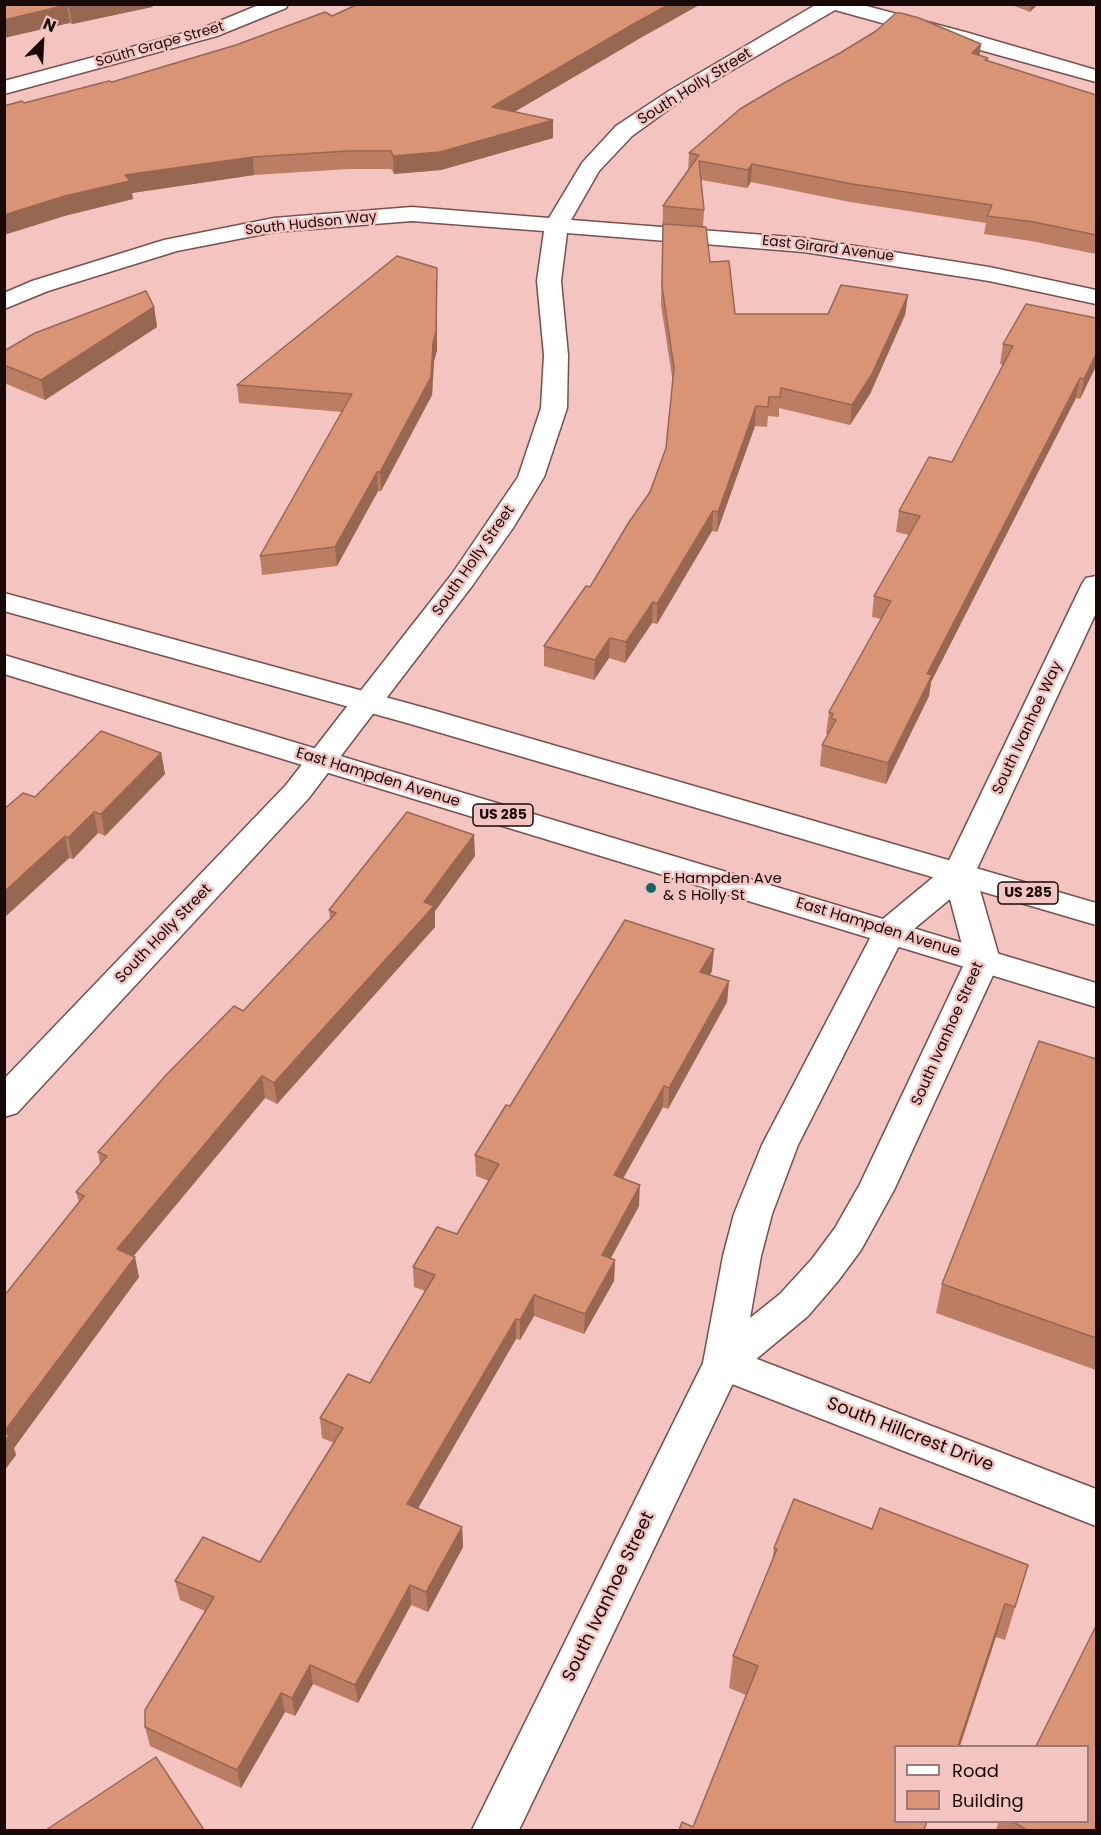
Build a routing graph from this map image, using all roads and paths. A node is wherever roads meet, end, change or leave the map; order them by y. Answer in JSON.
{"nodes":[{"id":1,"x":279,"y":4,"type":"edge"},
{"id":2,"x":833,"y":4,"type":"edge"},
{"id":3,"x":1096,"y":76,"type":"edge"},
{"id":4,"x":4,"y":88,"type":"edge"},
{"id":5,"x":556,"y":226,"type":"junction"},
{"id":6,"x":1096,"y":297,"type":"edge"},
{"id":7,"x":4,"y":302,"type":"edge"},
{"id":8,"x":1096,"y":584,"type":"edge"},
{"id":9,"x":4,"y":602,"type":"edge"},
{"id":10,"x":4,"y":664,"type":"edge"},
{"id":11,"x":367,"y":702,"type":"junction"},
{"id":12,"x":321,"y":761,"type":"junction"},
{"id":13,"x":959,"y":873,"type":"junction"},
{"id":14,"x":1096,"y":914,"type":"edge"},
{"id":15,"x":890,"y":931,"type":"junction"},
{"id":16,"x":983,"y":960,"type":"junction"},
{"id":17,"x":1096,"y":995,"type":"edge"},
{"id":18,"x":4,"y":1103,"type":"edge"},
{"id":19,"x":723,"y":1363,"type":"junction"},
{"id":20,"x":1096,"y":1508,"type":"edge"},
{"id":21,"x":495,"y":1830,"type":"edge"}],
"edges":[{"from":1,"to":4,"type":"main road","name":"South Grape Street"},
{"from":2,"to":3,"type":"main road"},
{"from":2,"to":5,"type":"main road","name":"South Holly Street"},
{"from":5,"to":6,"type":"main road","name":"East Girard Avenue"},
{"from":5,"to":7,"type":"main road","name":"South Hudson Way"},
{"from":5,"to":11,"type":"main road","name":"South Holly Street"},
{"from":8,"to":13,"type":"main road","name":"South Ivanhoe Way"},
{"from":9,"to":11,"type":"main road","number":"US 285"},
{"from":10,"to":12,"type":"main road","name":"East Hampden Avenue","number":"US 285"},
{"from":11,"to":12,"type":"main road","name":"South Holly Street"},
{"from":11,"to":13,"type":"main road","number":"US 285"},
{"from":12,"to":15,"type":"main road","name":"East Hampden Avenue","number":"US 285"},
{"from":12,"to":18,"type":"main road","name":"South Holly Street"},
{"from":13,"to":14,"type":"main road","number":"US 285"},
{"from":13,"to":15,"type":"main road","name":"South Ivanhoe Street"},
{"from":13,"to":16,"type":"main road","name":"South Ivanhoe Street"},
{"from":15,"to":16,"type":"main road","name":"East Hampden Avenue","number":"US 285"},
{"from":15,"to":19,"type":"main road","name":"South Ivanhoe Street"},
{"from":16,"to":17,"type":"main road","name":"East Hampden Avenue","number":"US 285"},
{"from":16,"to":19,"type":"main road","name":"South Ivanhoe Street"},
{"from":19,"to":20,"type":"main road","name":"South Hillcrest Drive"},
{"from":19,"to":21,"type":"main road","name":"South Ivanhoe Street"}]}
